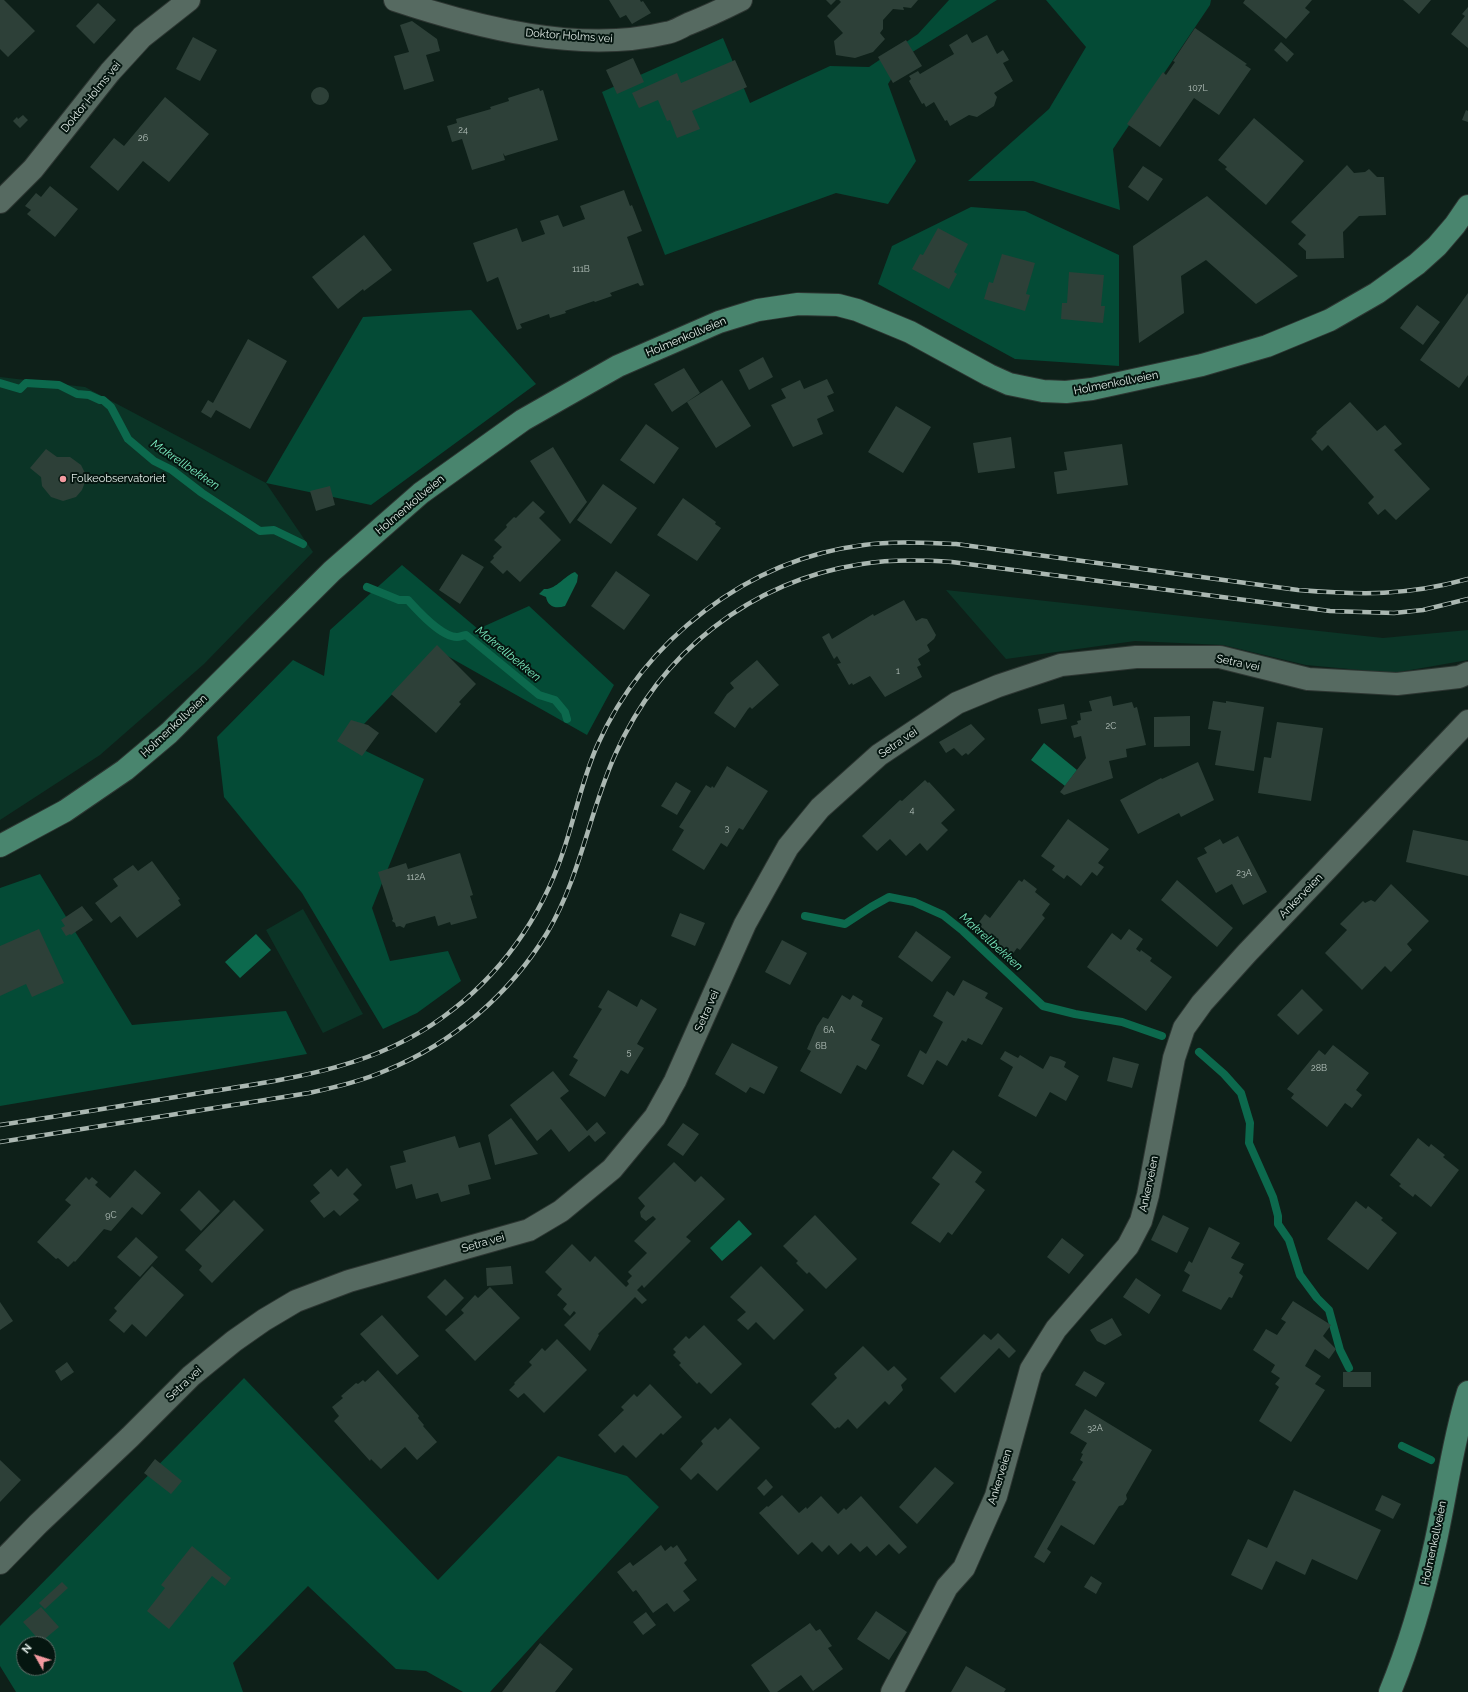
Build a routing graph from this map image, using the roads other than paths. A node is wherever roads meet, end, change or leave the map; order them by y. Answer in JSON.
{"nodes":[{"id":1,"x":189,"y":0,"type":"edge"},
{"id":2,"x":395,"y":0,"type":"edge"},
{"id":3,"x":741,"y":0,"type":"edge"},
{"id":4,"x":0,"y":202,"type":"edge"},
{"id":5,"x":1468,"y":206,"type":"edge"},
{"id":6,"x":1468,"y":673,"type":"edge"},
{"id":7,"x":1468,"y":722,"type":"edge"},
{"id":8,"x":0,"y":846,"type":"edge"},
{"id":9,"x":1468,"y":1392,"type":"edge"},
{"id":10,"x":0,"y":1563,"type":"edge"},
{"id":11,"x":892,"y":1692,"type":"edge"},
{"id":12,"x":1390,"y":1692,"type":"edge"}],
"edges":[{"from":1,"to":4,"type":"street","name":"Doktor Holms vei"},
{"from":2,"to":3,"type":"street","name":"Doktor Holms vei"},
{"from":5,"to":8,"type":"main road","name":"Holmenkollveien"},
{"from":6,"to":10,"type":"street","name":"Setra vei"},
{"from":7,"to":11,"type":"street","name":"Ankerveien"},
{"from":9,"to":12,"type":"main road","name":"Holmenkollveien"}]}
